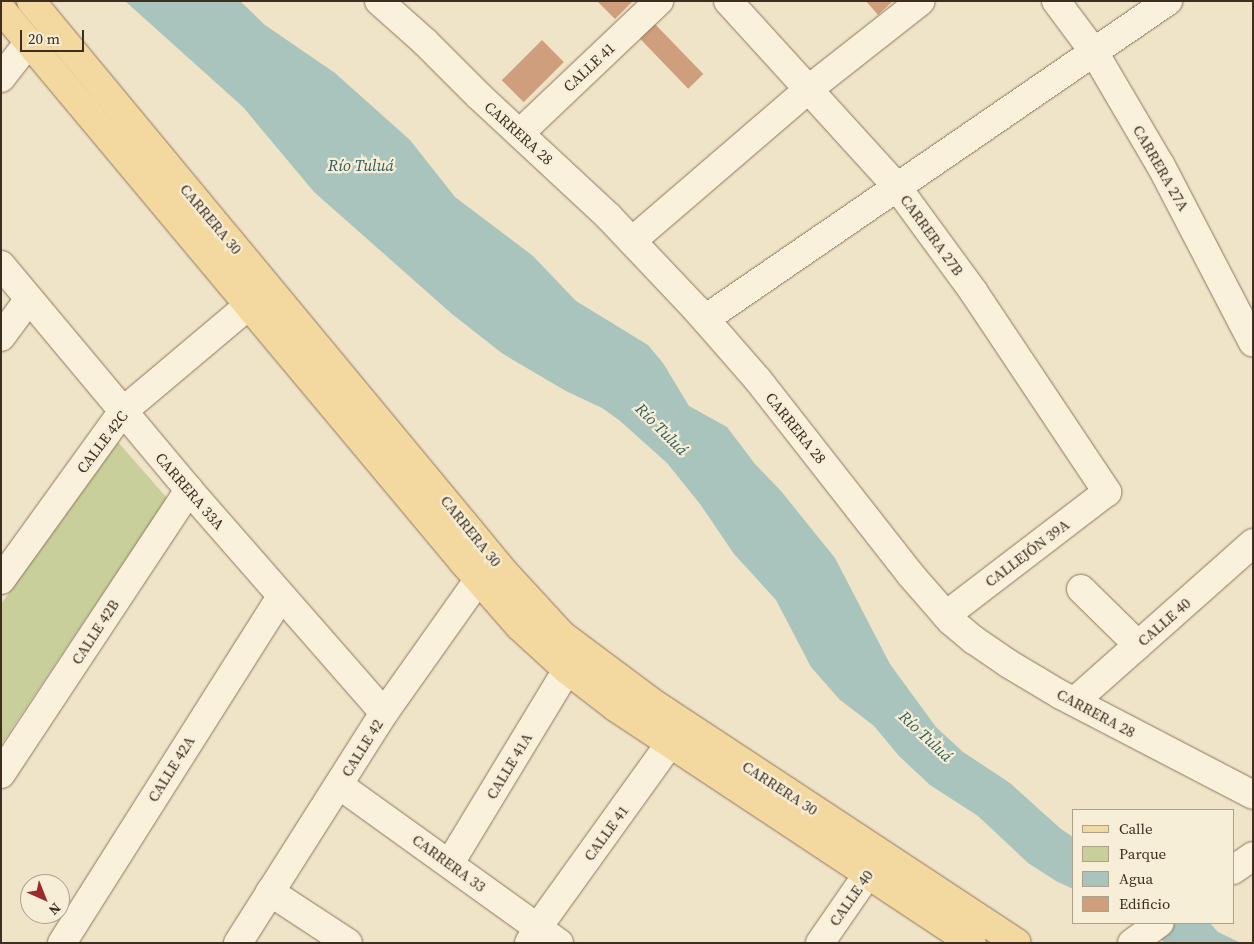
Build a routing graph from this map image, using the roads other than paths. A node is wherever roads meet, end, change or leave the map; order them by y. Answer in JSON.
{"nodes":[{"id":1,"x":30,"y":1,"type":"edge"},
{"id":2,"x":659,"y":1,"type":"edge"},
{"id":3,"x":728,"y":1,"type":"edge"},
{"id":4,"x":921,"y":1,"type":"edge"},
{"id":5,"x":1056,"y":1,"type":"edge"},
{"id":6,"x":1168,"y":1,"type":"edge"},
{"id":7,"x":392,"y":5,"type":"edge"},
{"id":8,"x":1,"y":9,"type":"edge"},
{"id":9,"x":29,"y":42,"type":"junction"},
{"id":10,"x":1094,"y":52,"type":"junction"},
{"id":11,"x":1,"y":78,"type":"edge"},
{"id":12,"x":808,"y":89,"type":"junction"},
{"id":13,"x":520,"y":133,"type":"junction"},
{"id":14,"x":898,"y":187,"type":"junction"},
{"id":15,"x":632,"y":241,"type":"junction"},
{"id":16,"x":1,"y":265,"type":"edge"},
{"id":17,"x":253,"y":270,"type":"junction"},
{"id":18,"x":240,"y":296,"type":"junction"},
{"id":19,"x":30,"y":299,"type":"junction"},
{"id":20,"x":705,"y":319,"type":"junction"},
{"id":21,"x":1,"y":337,"type":"edge"},
{"id":22,"x":1253,"y":343,"type":"edge"},
{"id":23,"x":122,"y":412,"type":"junction"},
{"id":24,"x":189,"y":490,"type":"junction"},
{"id":25,"x":1107,"y":492,"type":"joint"},
{"id":26,"x":1253,"y":543,"type":"edge"},
{"id":27,"x":487,"y":571,"type":"junction"},
{"id":28,"x":1,"y":580,"type":"edge"},
{"id":29,"x":1081,"y":589,"type":"dead end"},
{"id":30,"x":281,"y":596,"type":"junction"},
{"id":31,"x":946,"y":615,"type":"junction"},
{"id":32,"x":1138,"y":644,"type":"junction"},
{"id":33,"x":568,"y":670,"type":"junction"},
{"id":34,"x":1075,"y":701,"type":"junction"},
{"id":35,"x":384,"y":713,"type":"junction"},
{"id":36,"x":677,"y":734,"type":"junction"},
{"id":37,"x":1,"y":774,"type":"edge"},
{"id":38,"x":339,"y":785,"type":"junction"},
{"id":39,"x":1253,"y":795,"type":"edge"},
{"id":40,"x":1253,"y":856,"type":"edge"},
{"id":41,"x":450,"y":863,"type":"junction"},
{"id":42,"x":875,"y":863,"type":"junction"},
{"id":43,"x":1234,"y":869,"type":"edge"},
{"id":44,"x":270,"y":892,"type":"junction"},
{"id":45,"x":1159,"y":924,"type":"edge"},
{"id":46,"x":533,"y":935,"type":"edge"},
{"id":47,"x":62,"y":943,"type":"edge"},
{"id":48,"x":238,"y":943,"type":"edge"},
{"id":49,"x":348,"y":943,"type":"edge"},
{"id":50,"x":559,"y":943,"type":"edge"},
{"id":51,"x":820,"y":943,"type":"edge"},
{"id":52,"x":972,"y":943,"type":"edge"},
{"id":53,"x":1017,"y":943,"type":"edge"},
{"id":54,"x":1132,"y":943,"type":"edge"}],
"edges":[{"from":1,"to":17,"type":"main road","name":"CARRERA 30"},
{"from":2,"to":13,"type":"street","name":"CALLE 41"},
{"from":3,"to":12,"type":"street","name":"CARRERA 27B"},
{"from":4,"to":12,"type":"street"},
{"from":5,"to":10,"type":"street","name":"CARRERA 27A"},
{"from":6,"to":10,"type":"street"},
{"from":7,"to":13,"type":"street","name":"CARRERA 28"},
{"from":8,"to":9,"type":"main road","name":"CARRERA 30"},
{"from":9,"to":11,"type":"street"},
{"from":9,"to":18,"type":"main road","name":"CARRERA 30"},
{"from":10,"to":14,"type":"street"},
{"from":10,"to":22,"type":"street","name":"CARRERA 27A"},
{"from":12,"to":14,"type":"street","name":"CARRERA 27B"},
{"from":12,"to":15,"type":"street"},
{"from":13,"to":15,"type":"street","name":"CARRERA 28"},
{"from":14,"to":20,"type":"street"},
{"from":14,"to":25,"type":"street","name":"CARRERA 27B"},
{"from":15,"to":20,"type":"street","name":"CARRERA 28"},
{"from":16,"to":19,"type":"street","name":"CARRERA 33A"},
{"from":17,"to":18,"type":"main road"},
{"from":17,"to":27,"type":"main road","name":"CARRERA 30"},
{"from":18,"to":23,"type":"street","name":"CALLE 42C"},
{"from":18,"to":27,"type":"main road","name":"CARRERA 30"},
{"from":19,"to":21,"type":"street"},
{"from":19,"to":23,"type":"street","name":"CARRERA 33A"},
{"from":20,"to":31,"type":"street","name":"CARRERA 28"},
{"from":23,"to":24,"type":"street","name":"CARRERA 33A"},
{"from":23,"to":28,"type":"street","name":"CALLE 42C"},
{"from":24,"to":30,"type":"street","name":"CARRERA 33A"},
{"from":24,"to":37,"type":"street","name":"CALLE 42B"},
{"from":25,"to":31,"type":"street","name":"CALLEJÓN 39A"},
{"from":26,"to":32,"type":"street","name":"CALLE 40"},
{"from":27,"to":33,"type":"main road","name":"CARRERA 30"},
{"from":27,"to":35,"type":"street","name":"CALLE 42"},
{"from":27,"to":36,"type":"main road","name":"CARRERA 30"},
{"from":29,"to":32,"type":"street"},
{"from":30,"to":35,"type":"street","name":"CARRERA 33A"},
{"from":30,"to":47,"type":"street","name":"CALLE 42A"},
{"from":31,"to":34,"type":"street","name":"CARRERA 28"},
{"from":32,"to":34,"type":"street","name":"CALLE 40"},
{"from":33,"to":36,"type":"main road","name":"CARRERA 30"},
{"from":33,"to":41,"type":"street","name":"CALLE 41A"},
{"from":34,"to":39,"type":"street","name":"CARRERA 28"},
{"from":35,"to":38,"type":"street","name":"CALLE 42"},
{"from":36,"to":42,"type":"main road","name":"CARRERA 30"},
{"from":36,"to":46,"type":"street","name":"CALLE 41"},
{"from":38,"to":41,"type":"street","name":"CARRERA 33"},
{"from":38,"to":44,"type":"street","name":"CALLE 42"},
{"from":40,"to":43,"type":"street"},
{"from":41,"to":46,"type":"street","name":"CARRERA 33"},
{"from":42,"to":51,"type":"street","name":"CALLE 40"},
{"from":42,"to":52,"type":"main road","name":"CARRERA 30"},
{"from":42,"to":53,"type":"main road","name":"CARRERA 30"},
{"from":44,"to":48,"type":"street","name":"CALLE 42"},
{"from":44,"to":49,"type":"street"},
{"from":45,"to":54,"type":"street"},
{"from":46,"to":50,"type":"street","name":"CARRERA 33"}]}
